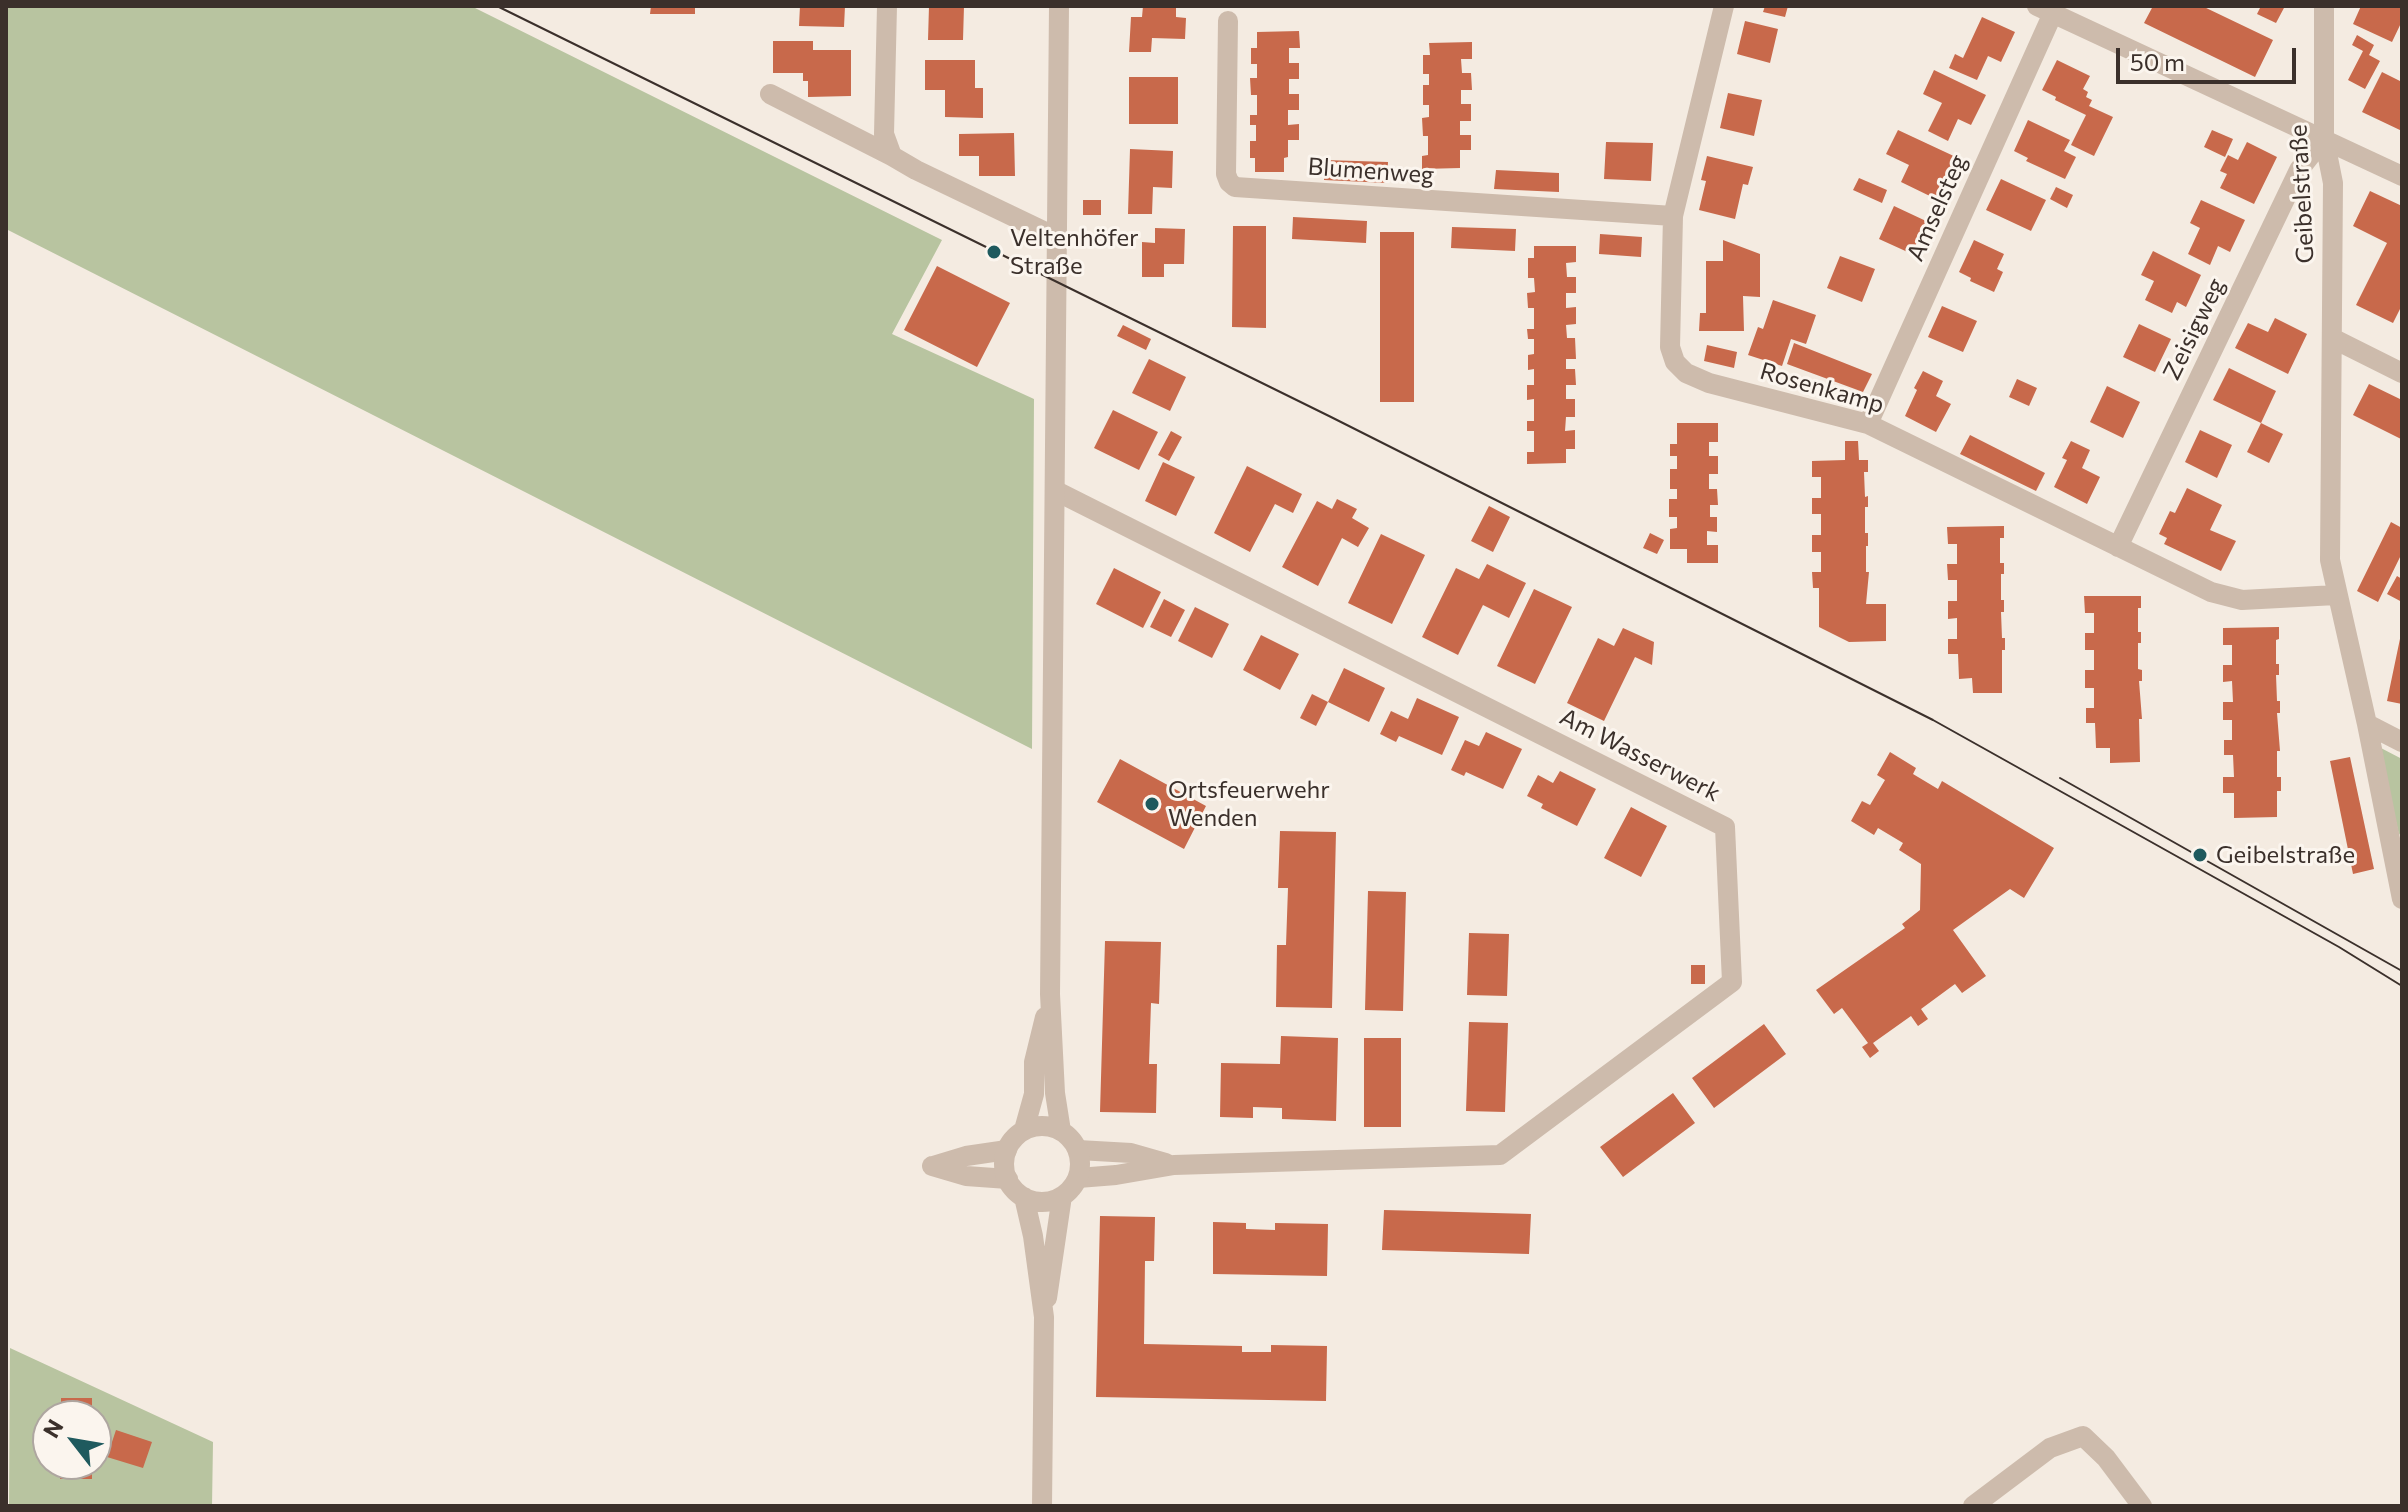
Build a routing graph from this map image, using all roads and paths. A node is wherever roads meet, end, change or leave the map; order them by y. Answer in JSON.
{"nodes":[{"id":1,"x":887,"y":6,"type":"edge"},
{"id":2,"x":1059,"y":6,"type":"edge"},
{"id":3,"x":1724,"y":6,"type":"edge"},
{"id":4,"x":2324,"y":6,"type":"edge"},
{"id":5,"x":2045,"y":10,"type":"edge"},
{"id":6,"x":1228,"y":21,"type":"dead end"},
{"id":7,"x":770,"y":94,"type":"dead end"},
{"id":8,"x":2324,"y":138,"type":"junction"},
{"id":9,"x":892,"y":156,"type":"junction"},
{"id":10,"x":2402,"y":176,"type":"edge"},
{"id":11,"x":1673,"y":216,"type":"junction"},
{"id":12,"x":1058,"y":238,"type":"junction"},
{"id":13,"x":2332,"y":338,"type":"junction"},
{"id":14,"x":2402,"y":373,"type":"edge"},
{"id":15,"x":1868,"y":424,"type":"junction"},
{"id":16,"x":1056,"y":491,"type":"junction"},
{"id":17,"x":2118,"y":547,"type":"junction"},
{"id":18,"x":2336,"y":595,"type":"junction"},
{"id":19,"x":2367,"y":724,"type":"junction"},
{"id":20,"x":2402,"y":742,"type":"edge"},
{"id":21,"x":2402,"y":899,"type":"edge"},
{"id":22,"x":1050,"y":994,"type":"junction"},
{"id":23,"x":1024,"y":1130,"type":"junction"},
{"id":24,"x":1061,"y":1131,"type":"junction"},
{"id":25,"x":1007,"y":1150,"type":"junction"},
{"id":26,"x":1078,"y":1150,"type":"junction"},
{"id":27,"x":1174,"y":1165,"type":"junction"},
{"id":28,"x":1078,"y":1178,"type":"junction"},
{"id":29,"x":1008,"y":1179,"type":"junction"},
{"id":30,"x":1062,"y":1196,"type":"junction"},
{"id":31,"x":1024,"y":1197,"type":"junction"},
{"id":32,"x":1044,"y":1317,"type":"junction"},
{"id":33,"x":1042,"y":1506,"type":"edge"},
{"id":34,"x":1973,"y":1506,"type":"edge"},
{"id":35,"x":2142,"y":1506,"type":"edge"}],
"edges":[{"from":1,"to":9,"type":"street"},
{"from":2,"to":12,"type":"street"},
{"from":3,"to":11,"type":"street","name":"Rosenkamp"},
{"from":4,"to":8,"type":"street","name":"Geibelstraße"},
{"from":5,"to":8,"type":"street"},
{"from":5,"to":15,"type":"street","name":"Amselsteg"},
{"from":6,"to":11,"type":"street","name":"Blumenweg"},
{"from":7,"to":9,"type":"street"},
{"from":8,"to":10,"type":"street"},
{"from":8,"to":13,"type":"street","name":"Geibelstraße"},
{"from":8,"to":17,"type":"street","name":"Zeisigweg"},
{"from":9,"to":12,"type":"street"},
{"from":11,"to":15,"type":"street","name":"Rosenkamp"},
{"from":12,"to":16,"type":"street"},
{"from":13,"to":14,"type":"street"},
{"from":13,"to":18,"type":"street","name":"Geibelstraße"},
{"from":15,"to":17,"type":"street","name":"Rosenkamp"},
{"from":16,"to":22,"type":"street"},
{"from":16,"to":27,"type":"street","name":"Am Wasserwerk"},
{"from":17,"to":18,"type":"street","name":"Rosenkamp"},
{"from":18,"to":19,"type":"street","name":"Geibelstraße"},
{"from":19,"to":20,"type":"street"},
{"from":19,"to":21,"type":"street","name":"Geibelstraße"},
{"from":22,"to":23,"type":"street"},
{"from":22,"to":24,"type":"street"},
{"from":23,"to":24,"type":"street"},
{"from":23,"to":25,"type":"street"},
{"from":24,"to":26,"type":"street"},
{"from":25,"to":29,"type":"street"},
{"from":25,"to":29,"type":"street"},
{"from":26,"to":27,"type":"street"},
{"from":26,"to":28,"type":"street"},
{"from":27,"to":28,"type":"street"},
{"from":28,"to":30,"type":"street"},
{"from":29,"to":31,"type":"street"},
{"from":30,"to":31,"type":"street"},
{"from":30,"to":32,"type":"street"},
{"from":31,"to":32,"type":"street"},
{"from":32,"to":33,"type":"street"},
{"from":34,"to":35,"type":"street"}]}
